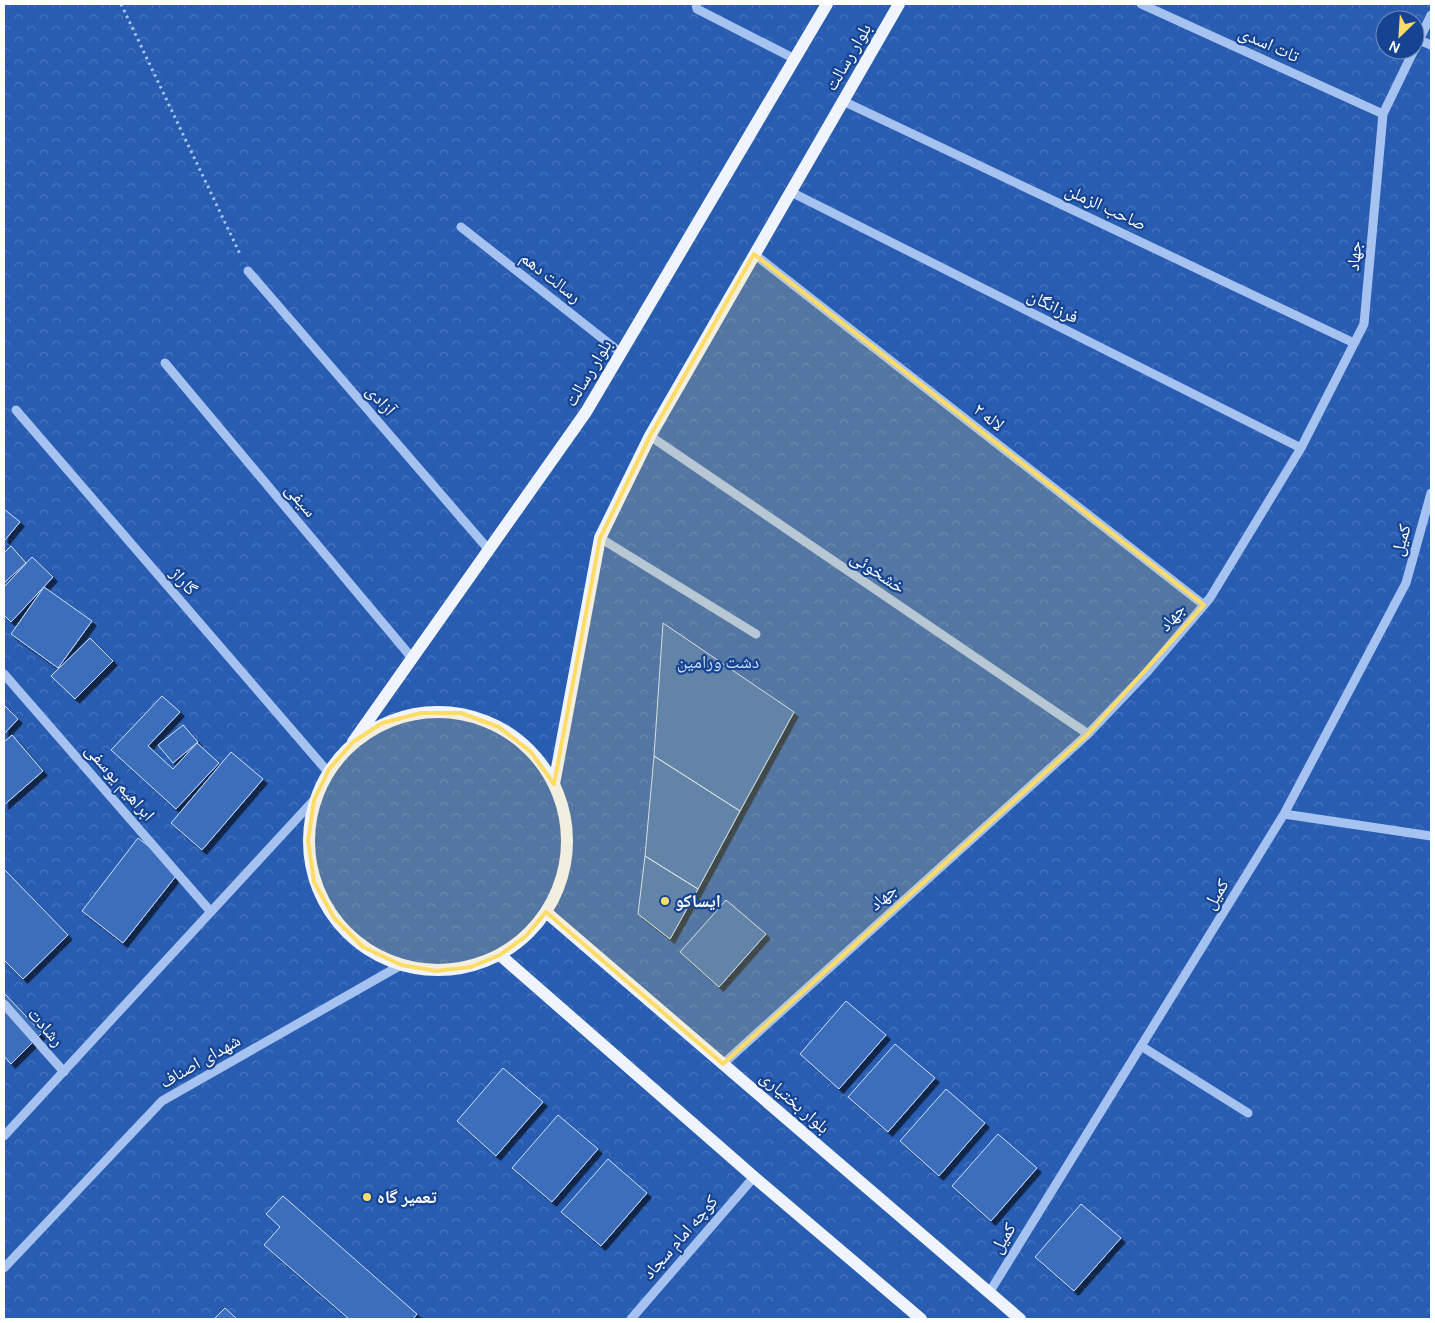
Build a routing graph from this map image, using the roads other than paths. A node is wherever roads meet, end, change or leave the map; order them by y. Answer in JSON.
{"nodes":[{"id":1,"x":696,"y":4,"type":"edge"},
{"id":2,"x":826,"y":4,"type":"edge"},
{"id":3,"x":899,"y":4,"type":"edge"},
{"id":4,"x":1142,"y":4,"type":"edge"},
{"id":5,"x":1431,"y":15,"type":"edge"},
{"id":6,"x":1425,"y":27,"type":"edge"},
{"id":7,"x":795,"y":59,"type":"junction"},
{"id":8,"x":1409,"y":60,"type":"edge"},
{"id":9,"x":843,"y":101,"type":"junction"},
{"id":10,"x":1383,"y":114,"type":"junction"},
{"id":11,"x":791,"y":192,"type":"junction"},
{"id":12,"x":461,"y":227,"type":"dead end"},
{"id":13,"x":754,"y":254,"type":"junction"},
{"id":14,"x":248,"y":271,"type":"road end"},
{"id":15,"x":1354,"y":343,"type":"junction"},
{"id":16,"x":621,"y":353,"type":"junction"},
{"id":17,"x":166,"y":362,"type":"dead end"},
{"id":18,"x":16,"y":410,"type":"dead end"},
{"id":19,"x":650,"y":436,"type":"junction"},
{"id":20,"x":1301,"y":448,"type":"junction"},
{"id":21,"x":1431,"y":493,"type":"edge"},
{"id":22,"x":600,"y":538,"type":"junction"},
{"id":23,"x":489,"y":550,"type":"junction"},
{"id":24,"x":1204,"y":605,"type":"junction"},
{"id":25,"x":756,"y":634,"type":"dead end"},
{"id":26,"x":412,"y":658,"type":"junction"},
{"id":27,"x":4,"y":674,"type":"edge"},
{"id":28,"x":1088,"y":734,"type":"junction"},
{"id":29,"x":353,"y":742,"type":"junction"},
{"id":30,"x":328,"y":772,"type":"junction"},
{"id":31,"x":554,"y":784,"type":"junction"},
{"id":32,"x":314,"y":800,"type":"junction"},
{"id":33,"x":1284,"y":814,"type":"junction"},
{"id":34,"x":1431,"y":836,"type":"edge"},
{"id":35,"x":211,"y":912,"type":"junction"},
{"id":36,"x":546,"y":912,"type":"junction"},
{"id":37,"x":500,"y":955,"type":"junction"},
{"id":38,"x":401,"y":965,"type":"junction"},
{"id":39,"x":4,"y":1004,"type":"edge"},
{"id":40,"x":1140,"y":1046,"type":"junction"},
{"id":41,"x":724,"y":1064,"type":"junction"},
{"id":42,"x":64,"y":1072,"type":"junction"},
{"id":43,"x":1248,"y":1113,"type":"dead end"},
{"id":44,"x":4,"y":1136,"type":"edge"},
{"id":45,"x":754,"y":1177,"type":"junction"},
{"id":46,"x":4,"y":1268,"type":"edge"},
{"id":47,"x":989,"y":1292,"type":"junction"},
{"id":48,"x":631,"y":1319,"type":"edge"},
{"id":49,"x":920,"y":1319,"type":"edge"},
{"id":50,"x":1020,"y":1319,"type":"edge"}],
"edges":[{"from":1,"to":7,"type":"street"},
{"from":2,"to":7,"type":"main road","name":"بلوار رسالت"},
{"from":3,"to":9,"type":"main road","name":"بلوار رسالت"},
{"from":4,"to":10,"type":"street","name":"تات اسدی"},
{"from":5,"to":6,"type":"street","name":"جهاد"},
{"from":7,"to":16,"type":"main road","name":"بلوار رسالت"},
{"from":8,"to":10,"type":"street","name":"جهاد"},
{"from":9,"to":11,"type":"main road","name":"بلوار رسالت"},
{"from":9,"to":15,"type":"street","name":"صاحب الزملن"},
{"from":10,"to":15,"type":"street","name":"جهاد"},
{"from":11,"to":13,"type":"main road","name":"بلوار رسالت"},
{"from":11,"to":20,"type":"street","name":"فرزانگان"},
{"from":12,"to":16,"type":"street","name":"رسالت دهم"},
{"from":13,"to":19,"type":"main road","name":"بلوار رسالت"},
{"from":13,"to":24,"type":"street","name":"لاله ۲"},
{"from":14,"to":23,"type":"street","name":"آزادی"},
{"from":15,"to":20,"type":"street","name":"جهاد"},
{"from":16,"to":23,"type":"main road","name":"بلوار رسالت"},
{"from":17,"to":26,"type":"street","name":"سیفی"},
{"from":18,"to":30,"type":"street","name":"گاراژ"},
{"from":19,"to":22,"type":"main road","name":"بلوار رسالت"},
{"from":19,"to":28,"type":"street","name":"خشخوئی"},
{"from":20,"to":24,"type":"street","name":"جهاد"},
{"from":21,"to":33,"type":"street","name":"کمیل"},
{"from":22,"to":25,"type":"street"},
{"from":22,"to":31,"type":"main road","name":"بلوار رسالت"},
{"from":23,"to":26,"type":"main road","name":"بلوار رسالت"},
{"from":24,"to":28,"type":"street","name":"جهاد"},
{"from":26,"to":29,"type":"main road","name":"بلوار رسالت"},
{"from":27,"to":35,"type":"street","name":"ابراهیم یوسفی"},
{"from":28,"to":41,"type":"street","name":"جهاد"},
{"from":29,"to":30,"type":"main road"},
{"from":29,"to":31,"type":"main road"},
{"from":30,"to":32,"type":"main road"},
{"from":31,"to":36,"type":"main road"},
{"from":32,"to":35,"type":"street"},
{"from":32,"to":38,"type":"main road"},
{"from":33,"to":34,"type":"street"},
{"from":33,"to":40,"type":"street","name":"کمیل"},
{"from":35,"to":42,"type":"street"},
{"from":36,"to":37,"type":"main road"},
{"from":36,"to":41,"type":"main road","name":"بلوار بختیاری"},
{"from":37,"to":38,"type":"main road"},
{"from":37,"to":45,"type":"main road"},
{"from":38,"to":46,"type":"street","name":"شهدای اصناف"},
{"from":39,"to":42,"type":"street","name":"رشادت"},
{"from":40,"to":43,"type":"street"},
{"from":40,"to":47,"type":"street","name":"کمیل"},
{"from":41,"to":47,"type":"main road","name":"بلوار بختیاری"},
{"from":42,"to":44,"type":"street"},
{"from":45,"to":48,"type":"street","name":"کوچه امام سجاد"},
{"from":45,"to":49,"type":"main road"},
{"from":47,"to":50,"type":"main road","name":"بلوار بختیاری"}]}
